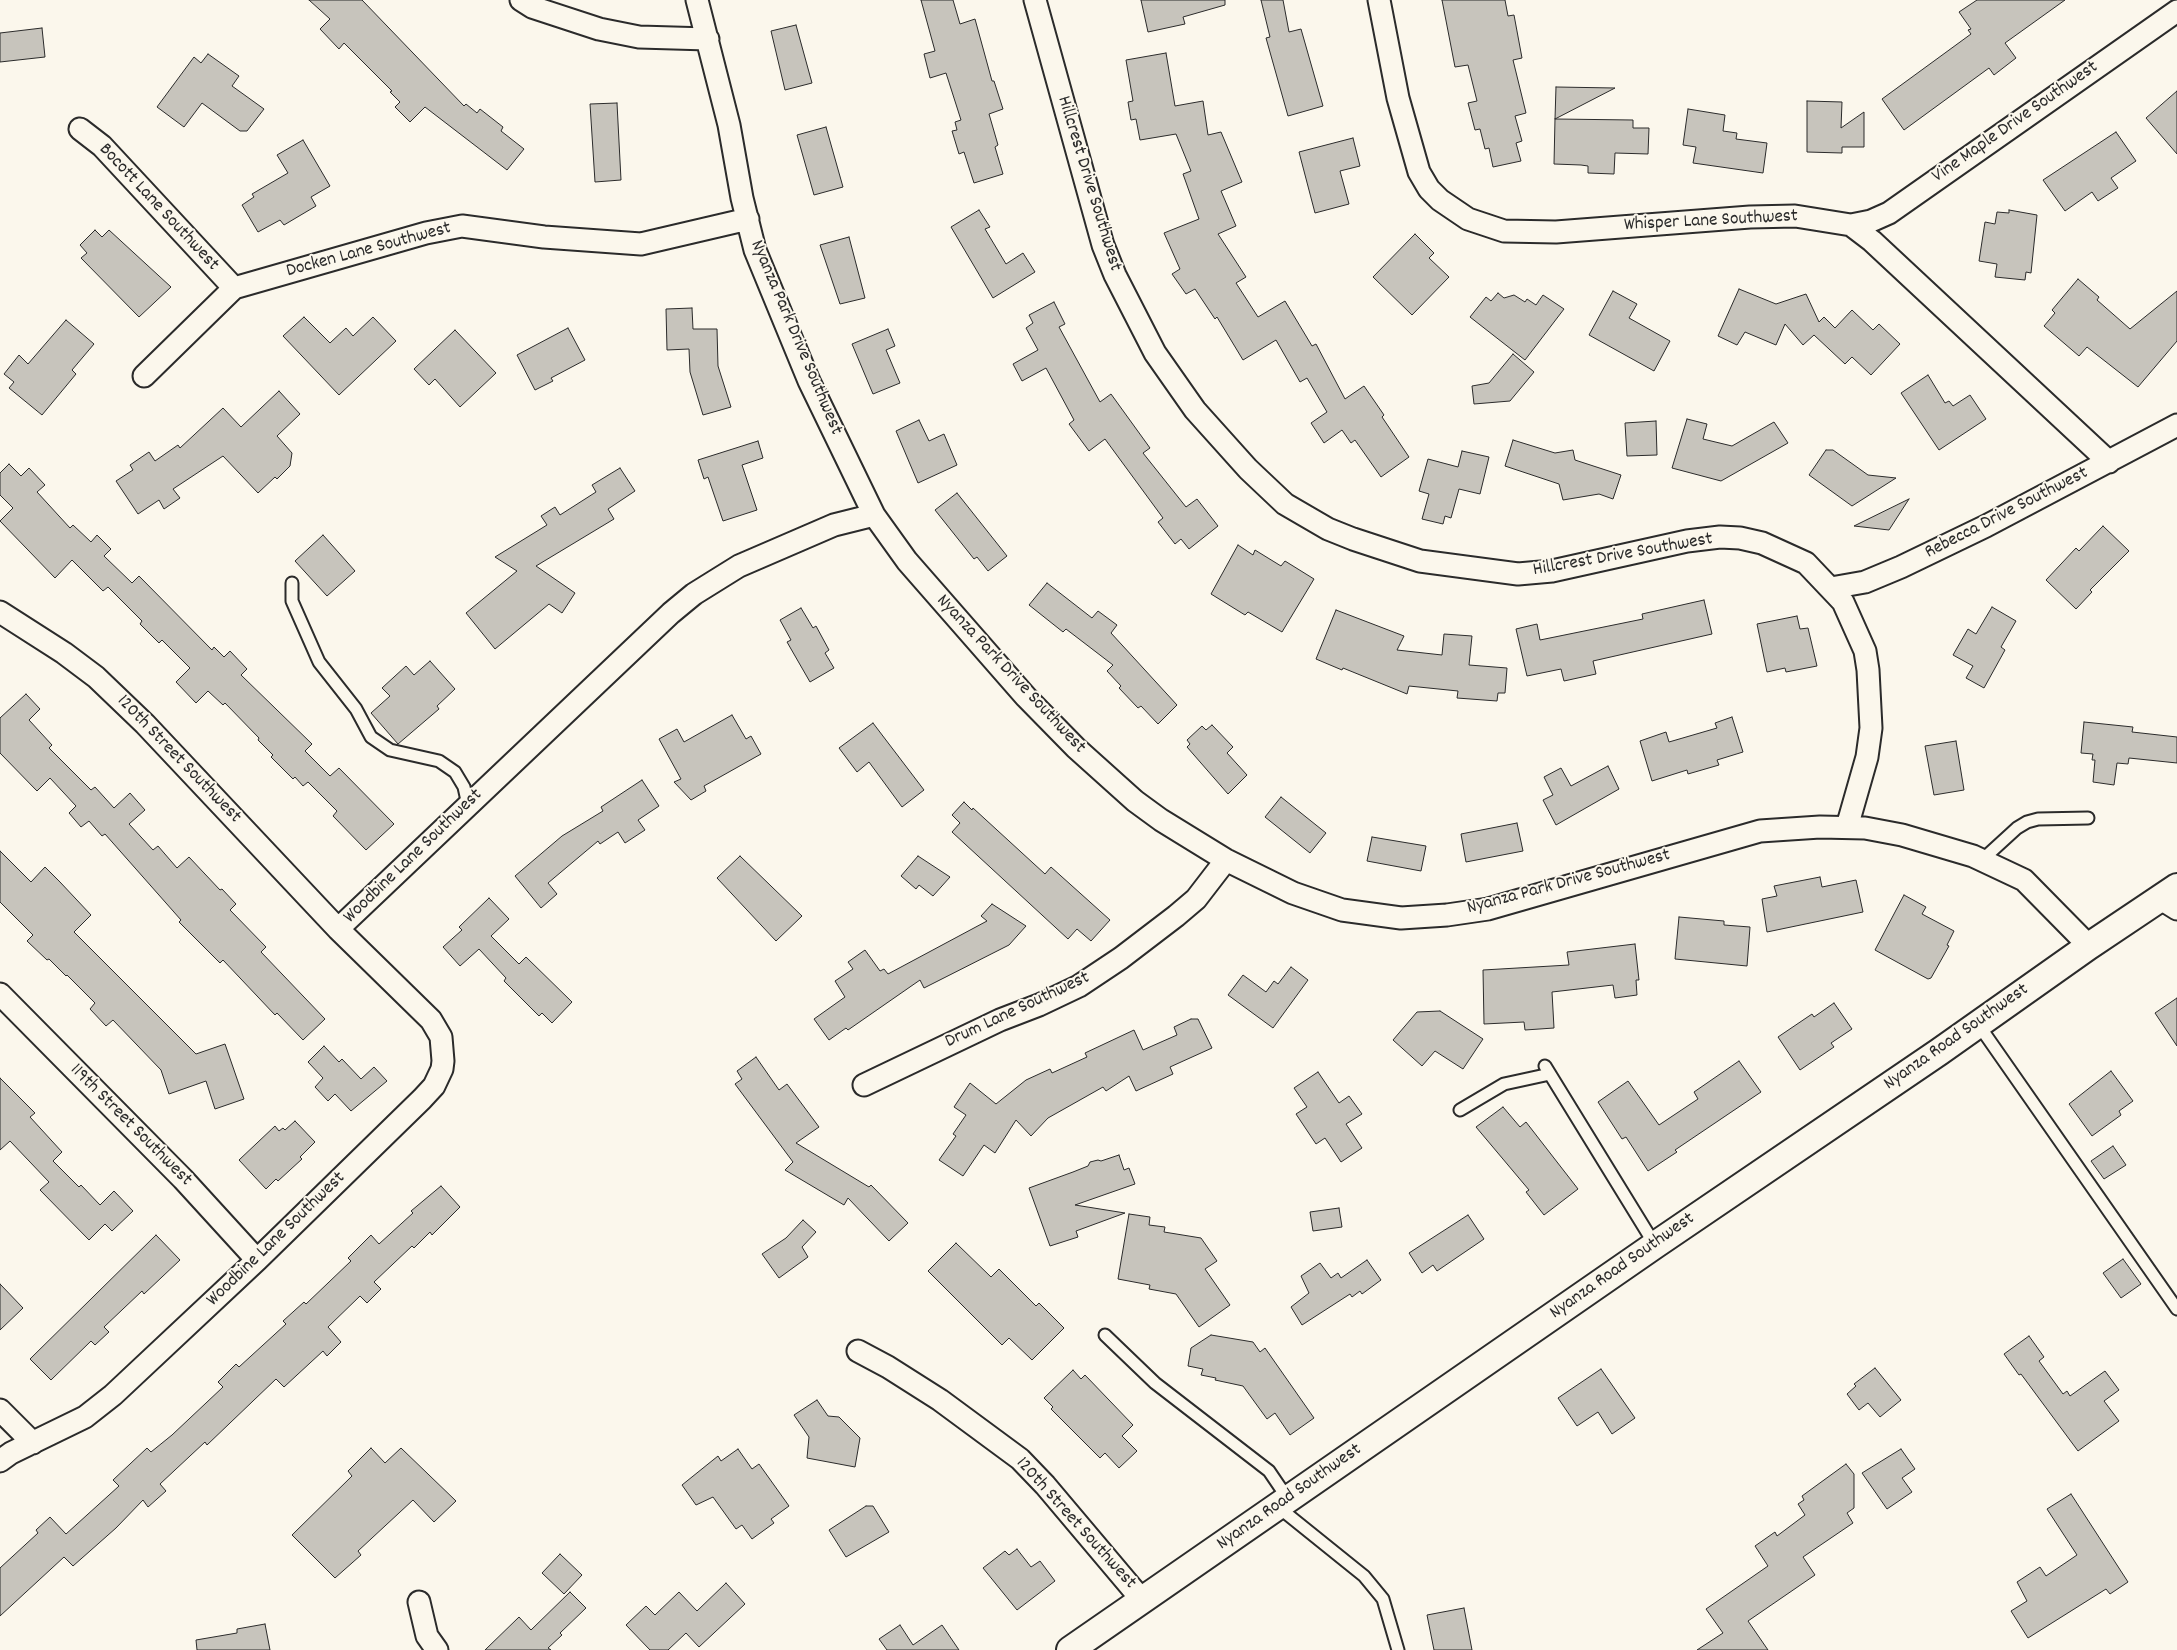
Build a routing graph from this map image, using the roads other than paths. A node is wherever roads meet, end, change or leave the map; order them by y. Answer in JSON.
{"nodes":[{"id":1,"x":521,"y":0,"type":"edge"},
{"id":2,"x":697,"y":0,"type":"edge"},
{"id":3,"x":1035,"y":0,"type":"edge"},
{"id":4,"x":1379,"y":0,"type":"edge"},
{"id":5,"x":2177,"y":11,"type":"edge"},
{"id":6,"x":708,"y":39,"type":"junction"},
{"id":7,"x":80,"y":129,"type":"dead end"},
{"id":8,"x":748,"y":219,"type":"junction"},
{"id":9,"x":1851,"y":225,"type":"junction"},
{"id":10,"x":234,"y":288,"type":"junction"},
{"id":11,"x":144,"y":376,"type":"dead end"},
{"id":12,"x":2177,"y":425,"type":"edge"},
{"id":13,"x":2109,"y":462,"type":"junction"},
{"id":14,"x":874,"y":515,"type":"junction"},
{"id":15,"x":292,"y":582,"type":"dead end"},
{"id":16,"x":1831,"y":588,"type":"junction"},
{"id":17,"x":0,"y":612,"type":"edge"},
{"id":18,"x":468,"y":805,"type":"junction"},
{"id":19,"x":2088,"y":818,"type":"dead end"},
{"id":20,"x":1847,"y":827,"type":"junction"},
{"id":21,"x":1226,"y":860,"type":"junction"},
{"id":22,"x":1982,"y":860,"type":"junction"},
{"id":23,"x":2172,"y":898,"type":"edge"},
{"id":24,"x":338,"y":929,"type":"junction"},
{"id":25,"x":2089,"y":946,"type":"junction"},
{"id":26,"x":0,"y":994,"type":"edge"},
{"id":27,"x":1978,"y":1024,"type":"junction"},
{"id":28,"x":864,"y":1085,"type":"dead end"},
{"id":29,"x":1460,"y":1110,"type":"dead end"},
{"id":30,"x":1656,"y":1245,"type":"junction"},
{"id":31,"x":257,"y":1260,"type":"junction"},
{"id":32,"x":2177,"y":1309,"type":"edge"},
{"id":33,"x":1105,"y":1335,"type":"dead end"},
{"id":34,"x":858,"y":1350,"type":"dead end"},
{"id":35,"x":0,"y":1410,"type":"edge"},
{"id":36,"x":33,"y":1443,"type":"junction"},
{"id":37,"x":0,"y":1461,"type":"edge"},
{"id":38,"x":1283,"y":1503,"type":"junction"},
{"id":39,"x":1142,"y":1600,"type":"junction"},
{"id":40,"x":419,"y":1602,"type":"dead end"},
{"id":41,"x":437,"y":1650,"type":"edge"},
{"id":42,"x":1070,"y":1650,"type":"edge"},
{"id":43,"x":1398,"y":1650,"type":"edge"}],
"edges":[{"from":1,"to":6,"type":"street"},
{"from":2,"to":6,"type":"street","name":"Nyanza Park Drive Southwest"},
{"from":3,"to":16,"type":"street","name":"Hillcrest Drive Southwest"},
{"from":4,"to":9,"type":"street","name":"Whisper Lane Southwest"},
{"from":5,"to":9,"type":"street","name":"Vine Maple Drive Southwest"},
{"from":6,"to":8,"type":"street","name":"Nyanza Park Drive Southwest"},
{"from":7,"to":10,"type":"street","name":"Bocott Lane Southwest"},
{"from":8,"to":10,"type":"street","name":"Docken Lane Southwest"},
{"from":8,"to":14,"type":"street","name":"Nyanza Park Drive Southwest"},
{"from":9,"to":13,"type":"street","name":"Whisper Lane Southwest"},
{"from":10,"to":11,"type":"street","name":"Docken Lane Southwest"},
{"from":12,"to":13,"type":"street","name":"Rebecca Drive Southwest"},
{"from":13,"to":16,"type":"street","name":"Rebecca Drive Southwest"},
{"from":14,"to":18,"type":"street","name":"Woodbine Lane Southwest"},
{"from":14,"to":21,"type":"street","name":"Nyanza Park Drive Southwest"},
{"from":15,"to":18,"type":"lane"},
{"from":16,"to":20,"type":"street","name":"Hillcrest Drive Southwest"},
{"from":17,"to":24,"type":"street","name":"120th Street Southwest"},
{"from":18,"to":24,"type":"street","name":"Woodbine Lane Southwest"},
{"from":19,"to":22,"type":"lane"},
{"from":20,"to":21,"type":"street","name":"Nyanza Park Drive Southwest"},
{"from":20,"to":22,"type":"street","name":"Nyanza Park Drive Southwest"},
{"from":21,"to":28,"type":"street","name":"Drum Lane Southwest"},
{"from":22,"to":25,"type":"street","name":"Nyanza Park Drive Southwest"},
{"from":23,"to":25,"type":"street","name":"Nyanza Road Southwest"},
{"from":24,"to":31,"type":"street","name":"Woodbine Lane Southwest"},
{"from":25,"to":27,"type":"street","name":"Nyanza Road Southwest"},
{"from":26,"to":31,"type":"street","name":"119th Street Southwest"},
{"from":27,"to":30,"type":"street","name":"Nyanza Road Southwest"},
{"from":27,"to":32,"type":"lane"},
{"from":29,"to":30,"type":"lane"},
{"from":30,"to":38,"type":"street","name":"Nyanza Road Southwest"},
{"from":31,"to":36,"type":"street","name":"Woodbine Lane Southwest"},
{"from":33,"to":38,"type":"lane"},
{"from":34,"to":39,"type":"street","name":"120th Street Southwest"},
{"from":35,"to":36,"type":"street"},
{"from":36,"to":37,"type":"street","name":"Woodbine Lane Southwest"},
{"from":38,"to":39,"type":"street","name":"Nyanza Road Southwest"},
{"from":38,"to":43,"type":"lane"},
{"from":39,"to":42,"type":"street","name":"Nyanza Road Southwest"},
{"from":40,"to":41,"type":"street"}]}
